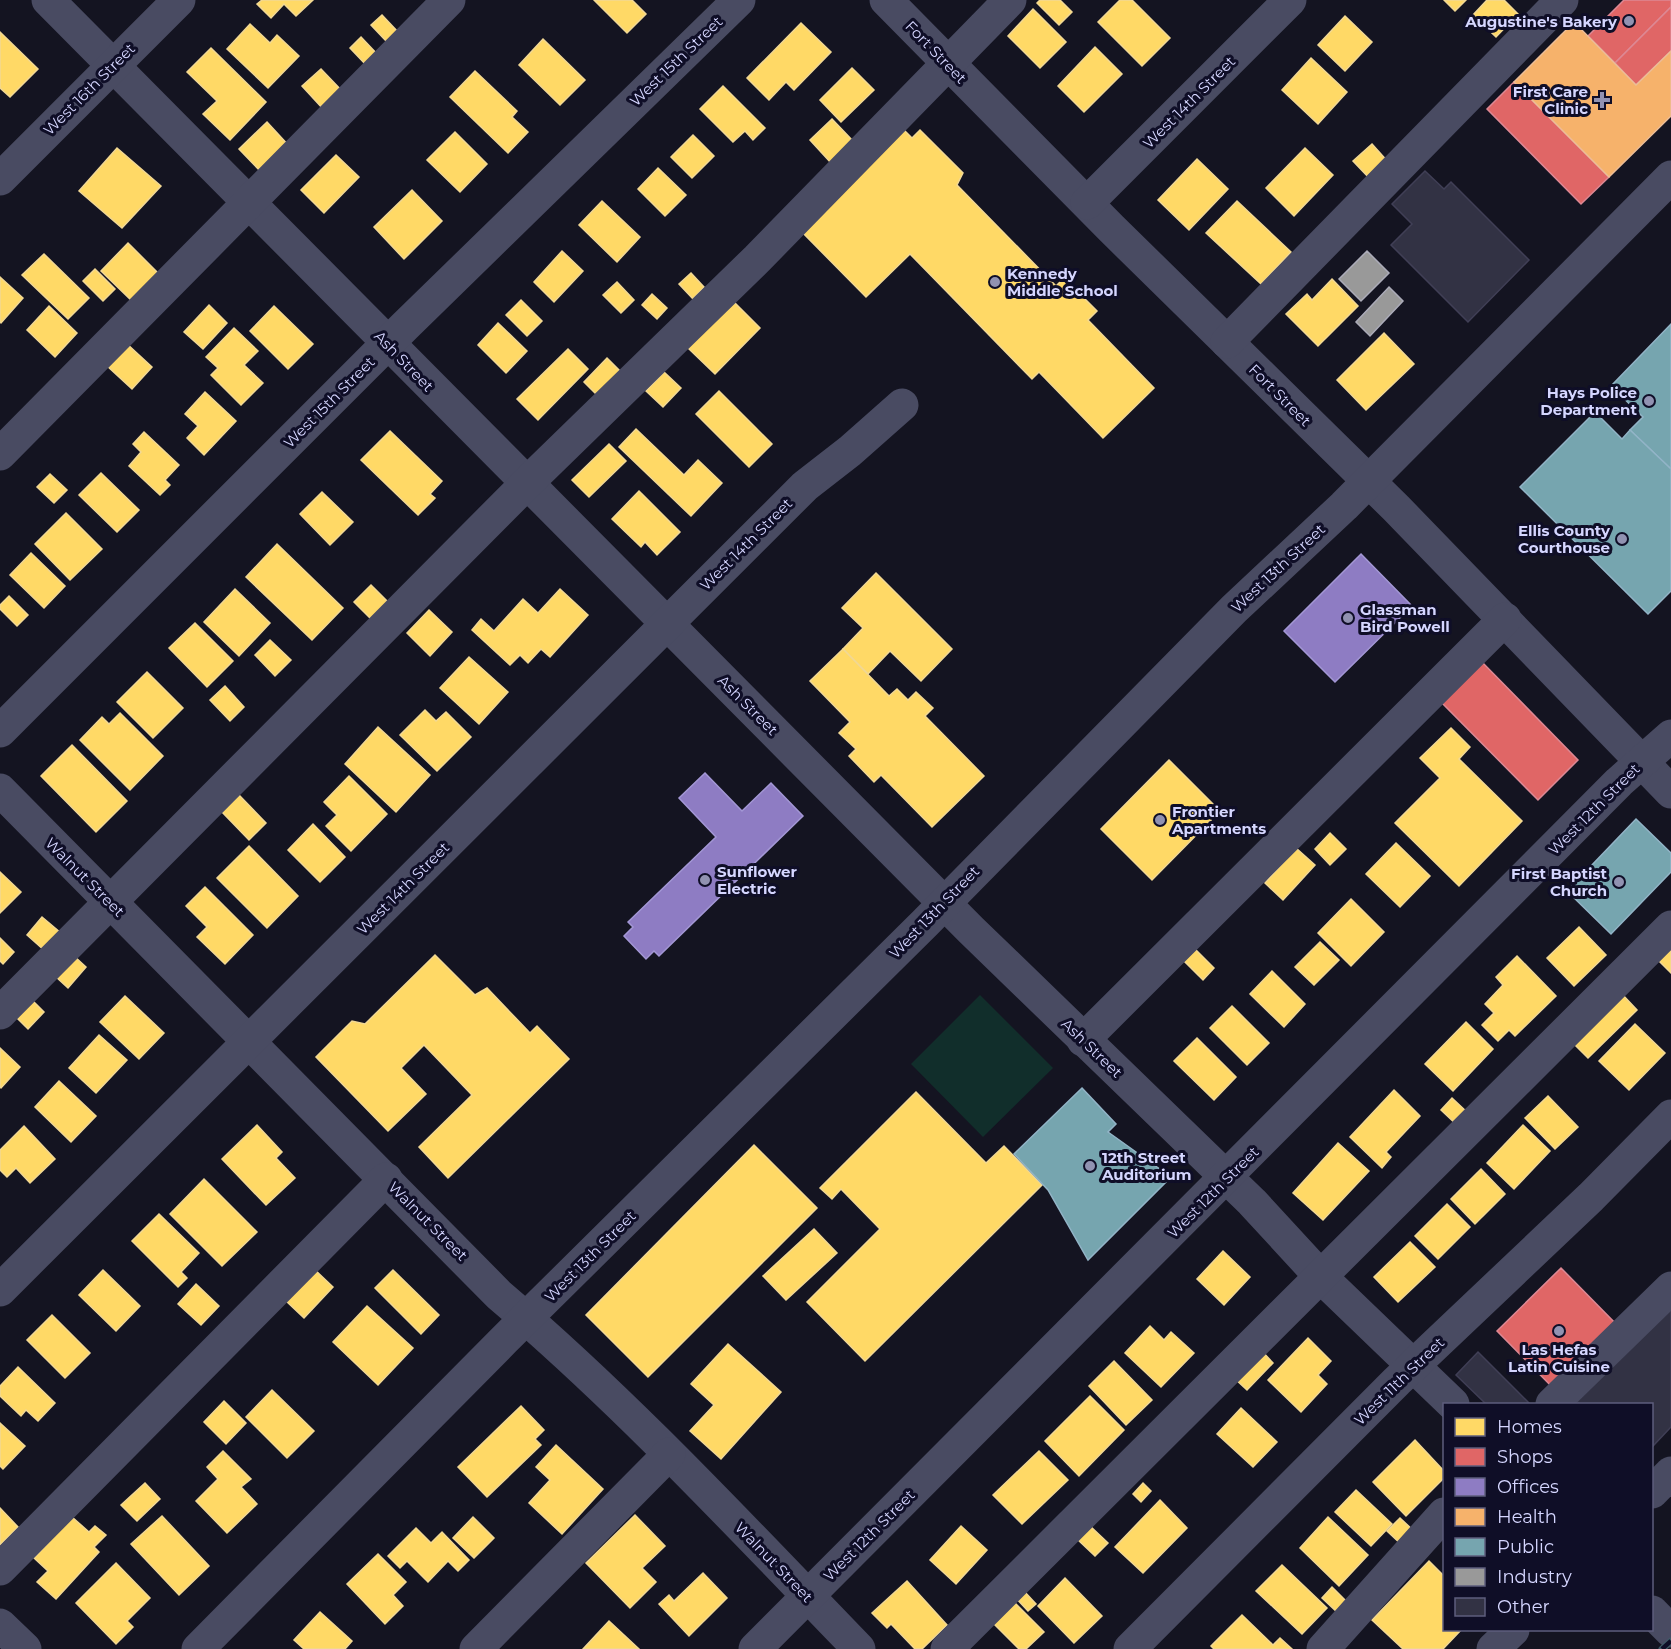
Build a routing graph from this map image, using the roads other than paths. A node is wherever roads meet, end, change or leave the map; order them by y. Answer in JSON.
{"nodes":[{"id":1,"x":48,"y":0,"type":"edge"},
{"id":2,"x":179,"y":0,"type":"edge"},
{"id":3,"x":449,"y":0,"type":"edge"},
{"id":4,"x":739,"y":0,"type":"edge"},
{"id":5,"x":886,"y":0,"type":"edge"},
{"id":6,"x":1010,"y":0,"type":"edge"},
{"id":7,"x":1290,"y":0,"type":"edge"},
{"id":8,"x":1562,"y":0,"type":"edge"},
{"id":9,"x":948,"y":65,"type":"junction"},
{"id":10,"x":113,"y":67,"type":"junction"},
{"id":11,"x":1671,"y":177,"type":"edge"},
{"id":12,"x":0,"y":179,"type":"edge"},
{"id":13,"x":1087,"y":203,"type":"junction"},
{"id":14,"x":248,"y":204,"type":"junction"},
{"id":15,"x":1227,"y":342,"type":"junction"},
{"id":16,"x":387,"y":344,"type":"junction"},
{"id":17,"x":902,"y":405,"type":"dead end"},
{"id":18,"x":0,"y":454,"type":"edge"},
{"id":19,"x":1368,"y":481,"type":"junction"},
{"id":20,"x":527,"y":483,"type":"junction"},
{"id":21,"x":1505,"y":619,"type":"junction"},
{"id":22,"x":667,"y":623,"type":"junction"},
{"id":23,"x":0,"y":731,"type":"edge"},
{"id":24,"x":1671,"y":736,"type":"edge"},
{"id":25,"x":1641,"y":762,"type":"junction"},
{"id":26,"x":0,"y":790,"type":"edge"},
{"id":27,"x":1671,"y":792,"type":"edge"},
{"id":28,"x":110,"y":901,"type":"junction"},
{"id":29,"x":944,"y":902,"type":"junction"},
{"id":30,"x":1671,"y":927,"type":"edge"},
{"id":31,"x":0,"y":1013,"type":"edge"},
{"id":32,"x":1083,"y":1040,"type":"junction"},
{"id":33,"x":248,"y":1041,"type":"junction"},
{"id":34,"x":1671,"y":1116,"type":"edge"},
{"id":35,"x":1226,"y":1178,"type":"junction"},
{"id":36,"x":386,"y":1179,"type":"junction"},
{"id":37,"x":1321,"y":1277,"type":"junction"},
{"id":38,"x":1671,"y":1288,"type":"edge"},
{"id":39,"x":0,"y":1290,"type":"edge"},
{"id":40,"x":526,"y":1318,"type":"junction"},
{"id":41,"x":1413,"y":1365,"type":"junction"},
{"id":42,"x":1452,"y":1403,"type":"edge"},
{"id":43,"x":1553,"y":1403,"type":"edge"},
{"id":44,"x":669,"y":1454,"type":"junction"},
{"id":45,"x":1671,"y":1473,"type":"edge"},
{"id":46,"x":1653,"y":1491,"type":"edge"},
{"id":47,"x":1443,"y":1515,"type":"edge"},
{"id":48,"x":0,"y":1569,"type":"edge"},
{"id":49,"x":807,"y":1597,"type":"junction"},
{"id":50,"x":1653,"y":1613,"type":"edge"},
{"id":51,"x":0,"y":1625,"type":"edge"},
{"id":52,"x":1511,"y":1631,"type":"edge"},
{"id":53,"x":1671,"y":1631,"type":"edge"},
{"id":54,"x":25,"y":1649,"type":"edge"},
{"id":55,"x":198,"y":1649,"type":"edge"},
{"id":56,"x":476,"y":1649,"type":"edge"},
{"id":57,"x":755,"y":1649,"type":"edge"},
{"id":58,"x":859,"y":1649,"type":"edge"},
{"id":59,"x":947,"y":1649,"type":"edge"},
{"id":60,"x":1130,"y":1649,"type":"edge"},
{"id":61,"x":1323,"y":1649,"type":"edge"},
{"id":62,"x":1493,"y":1649,"type":"edge"}],
"edges":[{"from":1,"to":10,"type":"street","name":"Ash Street"},
{"from":2,"to":10,"type":"street","name":"West 16th Street"},
{"from":3,"to":14,"type":"street"},
{"from":4,"to":16,"type":"street","name":"West 15th Street"},
{"from":5,"to":9,"type":"street","name":"Fort Street"},
{"from":6,"to":9,"type":"street"},
{"from":7,"to":13,"type":"street","name":"West 14th Street"},
{"from":8,"to":15,"type":"street"},
{"from":9,"to":13,"type":"street","name":"Fort Street"},
{"from":9,"to":20,"type":"street"},
{"from":10,"to":12,"type":"street","name":"West 16th Street"},
{"from":10,"to":14,"type":"street","name":"Ash Street"},
{"from":11,"to":19,"type":"street","name":"West 13th Street"},
{"from":13,"to":15,"type":"street","name":"Fort Street"},
{"from":14,"to":16,"type":"street","name":"Ash Street"},
{"from":14,"to":18,"type":"street"},
{"from":15,"to":19,"type":"street","name":"Fort Street"},
{"from":16,"to":20,"type":"street","name":"Ash Street"},
{"from":16,"to":23,"type":"street","name":"West 15th Street"},
{"from":17,"to":22,"type":"street","name":"West 14th Street"},
{"from":19,"to":21,"type":"street","name":"Fort Street"},
{"from":19,"to":29,"type":"street","name":"West 13th Street"},
{"from":20,"to":22,"type":"street","name":"Ash Street"},
{"from":20,"to":28,"type":"street"},
{"from":21,"to":25,"type":"street","name":"Fort Street"},
{"from":21,"to":32,"type":"street"},
{"from":22,"to":29,"type":"street","name":"Ash Street"},
{"from":22,"to":33,"type":"street","name":"West 14th Street"},
{"from":24,"to":25,"type":"street","name":"West 12th Street"},
{"from":25,"to":27,"type":"street","name":"Fort Street"},
{"from":25,"to":35,"type":"street","name":"West 12th Street"},
{"from":26,"to":28,"type":"street","name":"Walnut Street"},
{"from":28,"to":31,"type":"street"},
{"from":28,"to":33,"type":"street","name":"Walnut Street"},
{"from":29,"to":32,"type":"street","name":"Ash Street"},
{"from":29,"to":40,"type":"street","name":"West 13th Street"},
{"from":30,"to":37,"type":"street"},
{"from":32,"to":35,"type":"street","name":"Ash Street"},
{"from":33,"to":36,"type":"street","name":"Walnut Street"},
{"from":33,"to":39,"type":"street","name":"West 14th Street"},
{"from":34,"to":41,"type":"street","name":"West 11th Street"},
{"from":35,"to":37,"type":"street","name":"Ash Street"},
{"from":35,"to":49,"type":"street","name":"West 12th Street"},
{"from":36,"to":40,"type":"street","name":"Walnut Street"},
{"from":36,"to":48,"type":"street"},
{"from":37,"to":41,"type":"street","name":"Ash Street"},
{"from":37,"to":59,"type":"street"},
{"from":38,"to":43,"type":"street"},
{"from":40,"to":44,"type":"street","name":"Walnut Street"},
{"from":40,"to":55,"type":"street","name":"West 13th Street"},
{"from":41,"to":42,"type":"street","name":"Ash Street"},
{"from":41,"to":60,"type":"street","name":"West 11th Street"},
{"from":44,"to":49,"type":"street","name":"Walnut Street"},
{"from":44,"to":56,"type":"street"},
{"from":45,"to":46,"type":"street"},
{"from":47,"to":61,"type":"street"},
{"from":49,"to":57,"type":"street","name":"West 12th Street"},
{"from":49,"to":58,"type":"street","name":"Walnut Street"},
{"from":50,"to":53,"type":"street"},
{"from":51,"to":54,"type":"street"},
{"from":52,"to":62,"type":"street"}]}
